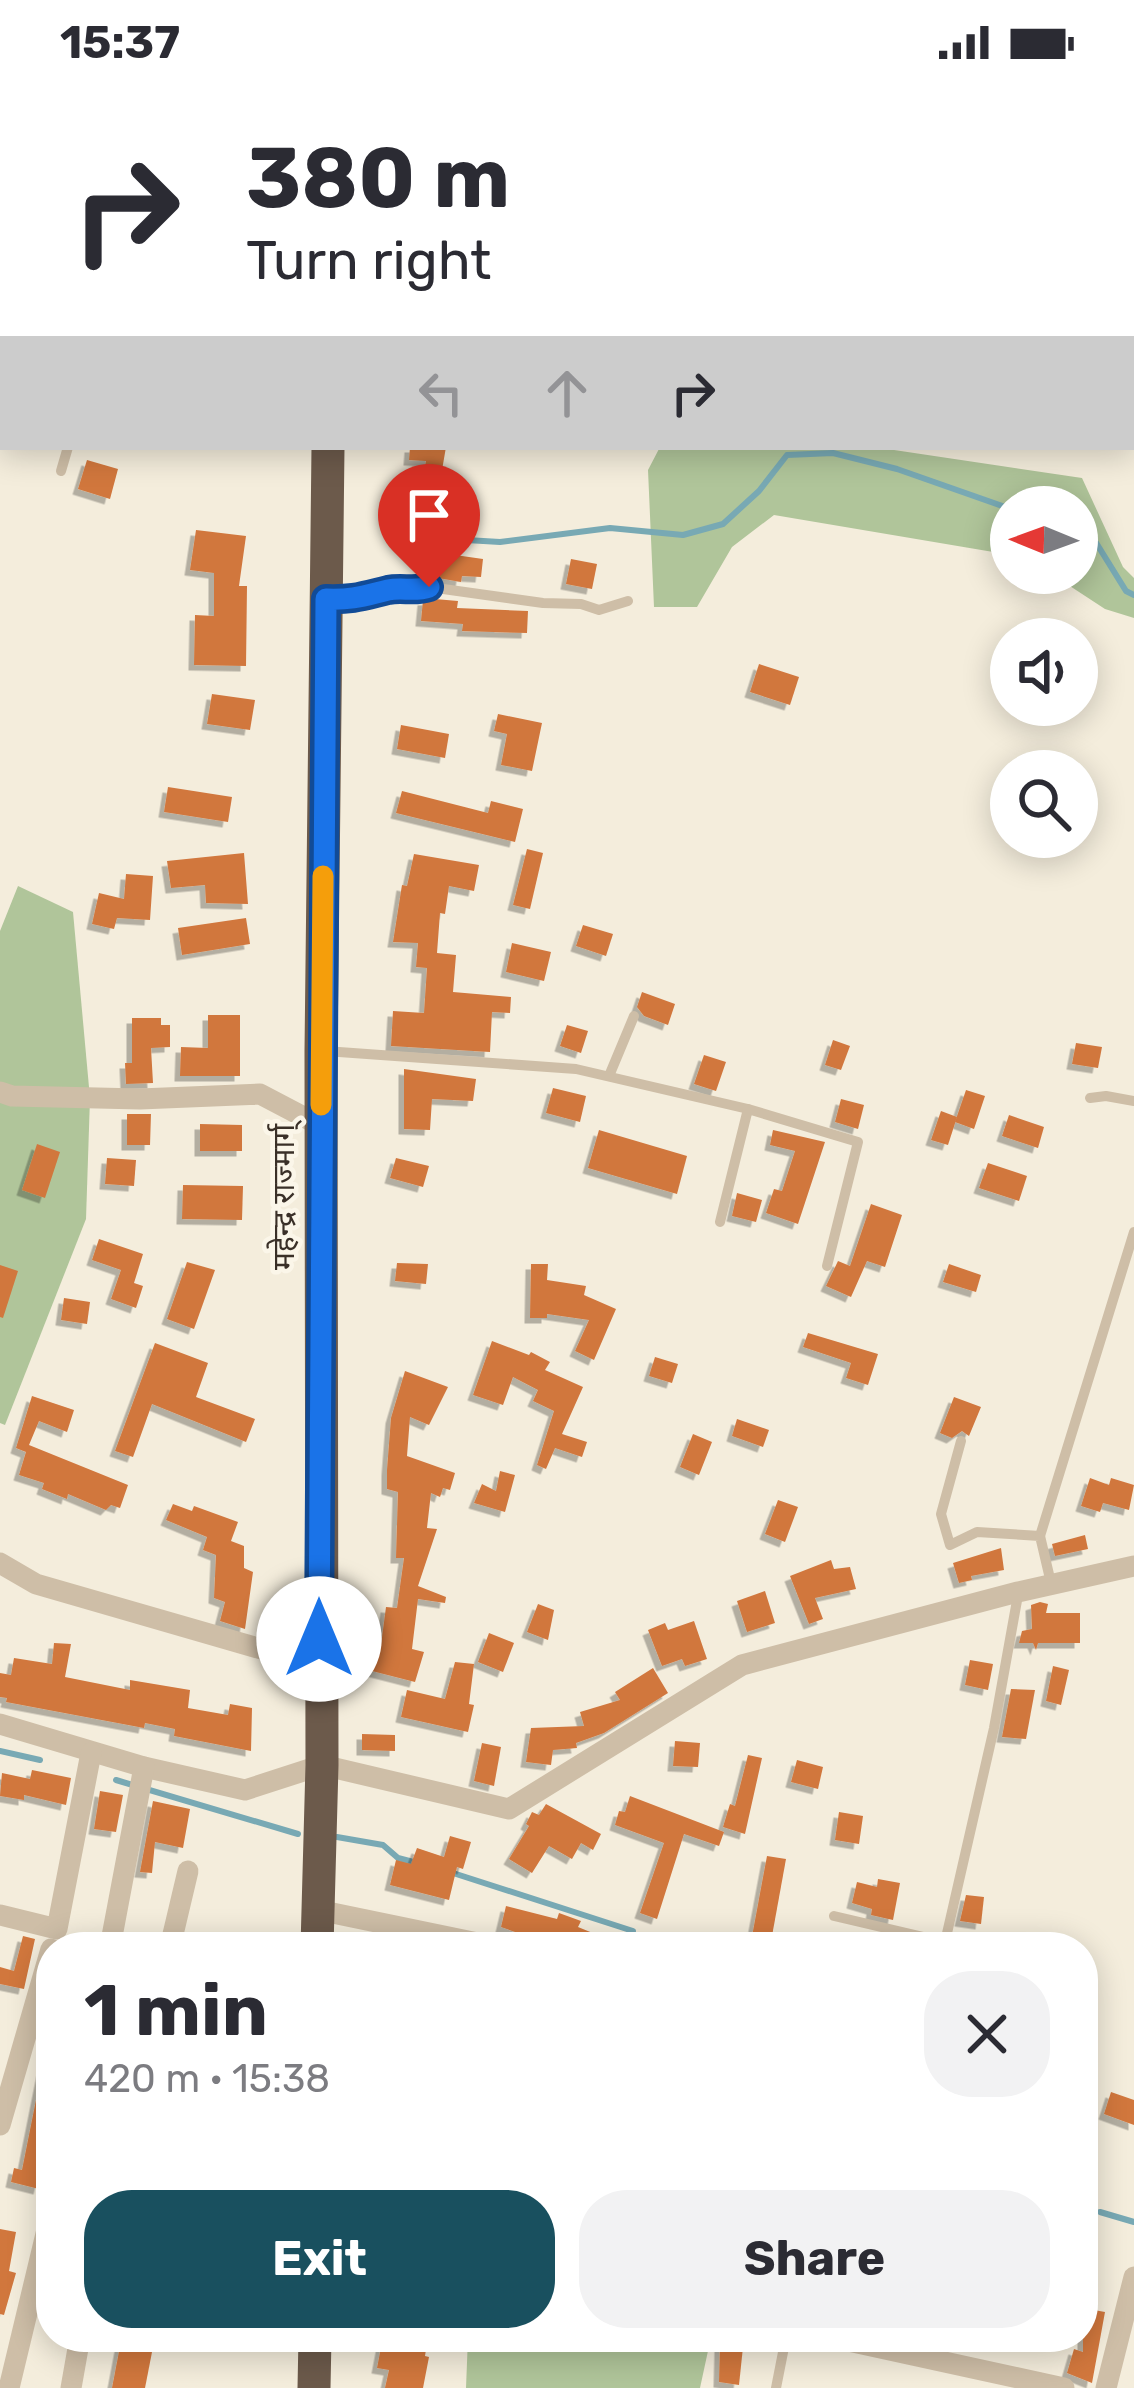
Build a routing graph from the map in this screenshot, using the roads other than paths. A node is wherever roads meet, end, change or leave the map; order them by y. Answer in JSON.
{"nodes":[{"id":1,"x":67,"y":450,"type":"edge"},
{"id":2,"x":328,"y":450,"type":"edge"},
{"id":3,"x":61,"y":471,"type":"dead end"},
{"id":4,"x":326,"y":599,"type":"junction"},
{"id":5,"x":628,"y":601,"type":"dead end"},
{"id":6,"x":634,"y":1016,"type":"dead end"},
{"id":7,"x":321,"y":1051,"type":"junction"},
{"id":8,"x":609,"y":1076,"type":"junction"},
{"id":9,"x":0,"y":1092,"type":"edge"},
{"id":10,"x":1090,"y":1098,"type":"dead end"},
{"id":11,"x":1134,"y":1101,"type":"edge"},
{"id":12,"x":748,"y":1109,"type":"junction"},
{"id":13,"x":321,"y":1126,"type":"junction"},
{"id":14,"x":720,"y":1222,"type":"dead end"},
{"id":15,"x":1134,"y":1232,"type":"edge"},
{"id":16,"x":826,"y":1266,"type":"dead end"},
{"id":17,"x":961,"y":1441,"type":"dead end"},
{"id":18,"x":1040,"y":1536,"type":"junction"},
{"id":19,"x":0,"y":1563,"type":"edge"},
{"id":20,"x":1134,"y":1566,"type":"edge"},
{"id":21,"x":1051,"y":1583,"type":"junction"},
{"id":22,"x":1018,"y":1592,"type":"junction"},
{"id":23,"x":320,"y":1666,"type":"junction"},
{"id":24,"x":0,"y":1724,"type":"edge"},
{"id":25,"x":91,"y":1753,"type":"junction"},
{"id":26,"x":322,"y":1765,"type":"junction"},
{"id":27,"x":144,"y":1767,"type":"junction"},
{"id":28,"x":188,"y":1871,"type":"dead end"},
{"id":29,"x":318,"y":1910,"type":"junction"},
{"id":30,"x":0,"y":1915,"type":"edge"},
{"id":31,"x":834,"y":1916,"type":"dead end"},
{"id":32,"x":55,"y":1932,"type":"edge"},
{"id":33,"x":113,"y":1932,"type":"edge"},
{"id":34,"x":174,"y":1932,"type":"edge"},
{"id":35,"x":317,"y":1932,"type":"edge"},
{"id":36,"x":424,"y":1932,"type":"edge"},
{"id":37,"x":897,"y":1932,"type":"edge"},
{"id":38,"x":947,"y":1932,"type":"edge"},
{"id":39,"x":36,"y":1933,"type":"edge"},
{"id":40,"x":36,"y":2001,"type":"edge"},
{"id":41,"x":0,"y":2125,"type":"edge"},
{"id":42,"x":36,"y":2276,"type":"edge"},
{"id":43,"x":1134,"y":2277,"type":"edge"},
{"id":44,"x":77,"y":2352,"type":"edge"},
{"id":45,"x":315,"y":2352,"type":"edge"},
{"id":46,"x":783,"y":2352,"type":"edge"},
{"id":47,"x":894,"y":2352,"type":"edge"},
{"id":48,"x":1036,"y":2385,"type":"edge"},
{"id":49,"x":9,"y":2388,"type":"edge"},
{"id":50,"x":70,"y":2388,"type":"edge"},
{"id":51,"x":314,"y":2388,"type":"edge"},
{"id":52,"x":776,"y":2388,"type":"edge"},
{"id":53,"x":1064,"y":2388,"type":"edge"},
{"id":54,"x":1106,"y":2388,"type":"edge"}],
"edges":[{"from":1,"to":3,"type":"lane"},
{"from":2,"to":4,"type":"highway","name":"महेन्द्र राज्मार्ग्"},
{"from":4,"to":5,"type":"lane"},
{"from":4,"to":7,"type":"highway","name":"महेन्द्र राज्मार्ग्"},
{"from":6,"to":8,"type":"lane"},
{"from":7,"to":8,"type":"lane"},
{"from":7,"to":13,"type":"highway","name":"महेन्द्र राज्मार्ग्"},
{"from":8,"to":12,"type":"lane"},
{"from":9,"to":13,"type":"street"},
{"from":10,"to":11,"type":"lane"},
{"from":12,"to":14,"type":"lane"},
{"from":12,"to":16,"type":"lane"},
{"from":13,"to":23,"type":"highway","name":"महेन्द्र राज्मार्ग्"},
{"from":15,"to":18,"type":"lane"},
{"from":17,"to":18,"type":"lane"},
{"from":18,"to":21,"type":"lane"},
{"from":19,"to":23,"type":"street"},
{"from":20,"to":21,"type":"street"},
{"from":21,"to":22,"type":"street"},
{"from":22,"to":26,"type":"street"},
{"from":22,"to":38,"type":"lane"},
{"from":23,"to":26,"type":"highway","name":"महेन्द्र राज्मार्ग्"},
{"from":24,"to":25,"type":"street"},
{"from":25,"to":27,"type":"street"},
{"from":25,"to":32,"type":"street"},
{"from":26,"to":27,"type":"street"},
{"from":26,"to":29,"type":"highway","name":"महेन्द्र राज्मार्ग्"},
{"from":27,"to":33,"type":"street"},
{"from":28,"to":34,"type":"street"},
{"from":29,"to":35,"type":"highway","name":"महेन्द्र राज्मार्ग्"},
{"from":29,"to":36,"type":"street"},
{"from":30,"to":39,"type":"street"},
{"from":31,"to":37,"type":"lane"},
{"from":40,"to":41,"type":"street"},
{"from":42,"to":49,"type":"street"},
{"from":43,"to":54,"type":"street"},
{"from":44,"to":50,"type":"street"},
{"from":45,"to":51,"type":"highway"},
{"from":46,"to":52,"type":"lane"},
{"from":47,"to":48,"type":"street"},
{"from":48,"to":53,"type":"street"}]}
